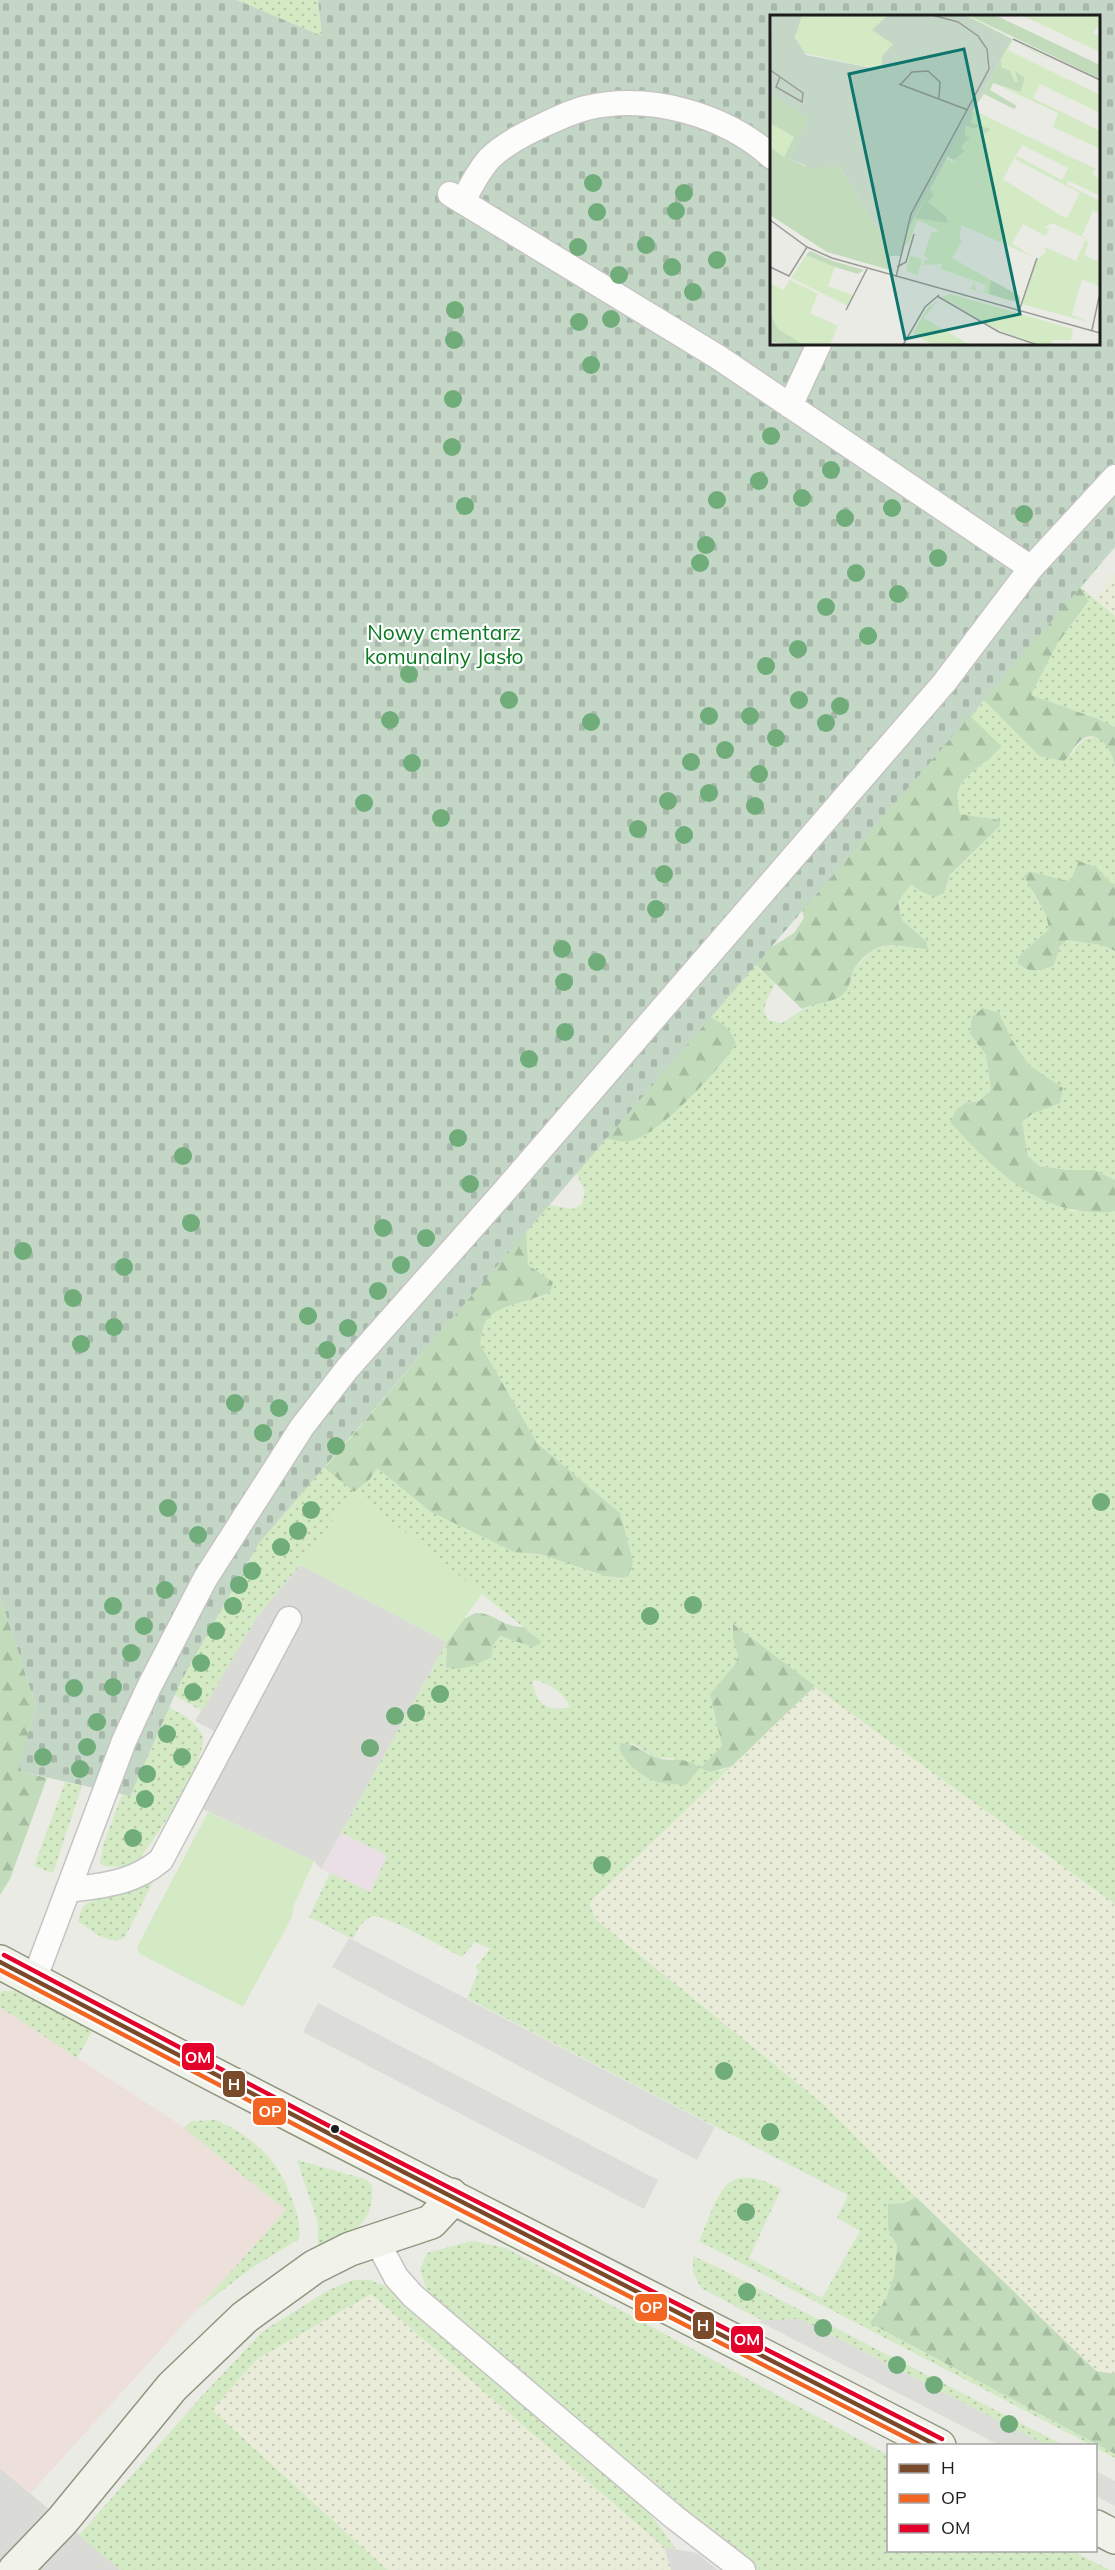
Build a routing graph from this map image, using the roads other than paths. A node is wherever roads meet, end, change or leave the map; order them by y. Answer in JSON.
{"nodes":[{"id":1,"x":770,"y":156,"type":"edge"},
{"id":2,"x":819,"y":345,"type":"edge"},
{"id":3,"x":790,"y":406,"type":"junction"},
{"id":4,"x":1115,"y":477,"type":"edge"},
{"id":5,"x":1031,"y":568,"type":"junction"},
{"id":6,"x":289,"y":1619,"type":"dead end"},
{"id":7,"x":68,"y":1890,"type":"junction"},
{"id":8,"x":0,"y":1962,"type":"edge"},
{"id":9,"x":34,"y":1980,"type":"junction"},
{"id":10,"x":451,"y":2195,"type":"junction"},
{"id":11,"x":376,"y":2239,"type":"junction"},
{"id":12,"x":937,"y":2444,"type":"edge"},
{"id":13,"x":15,"y":2570,"type":"edge"},
{"id":14,"x":743,"y":2570,"type":"edge"}],
"edges":[{"from":1,"to":3,"type":"lane"},
{"from":2,"to":3,"type":"lane"},
{"from":3,"to":5,"type":"lane"},
{"from":4,"to":5,"type":"lane"},
{"from":5,"to":7,"type":"lane"},
{"from":6,"to":7,"type":"lane"},
{"from":7,"to":9,"type":"lane"},
{"from":8,"to":9,"type":"street"},
{"from":9,"to":10,"type":"street"},
{"from":10,"to":11,"type":"street"},
{"from":10,"to":12,"type":"street"},
{"from":11,"to":13,"type":"street"},
{"from":11,"to":14,"type":"lane"}]}
